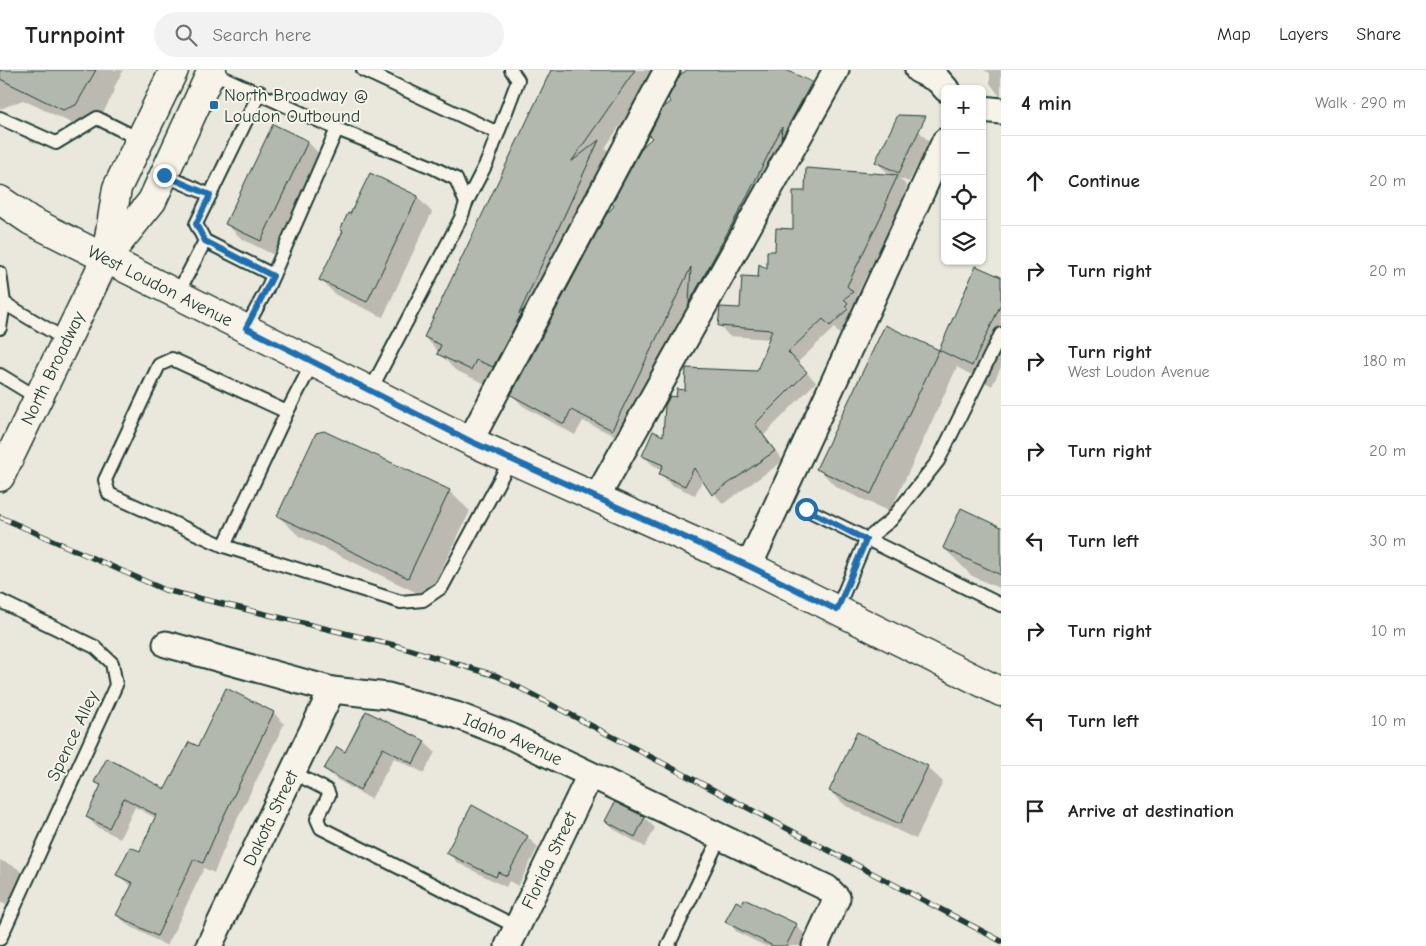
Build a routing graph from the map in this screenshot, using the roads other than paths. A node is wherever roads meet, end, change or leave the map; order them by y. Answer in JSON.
{"nodes":[{"id":1,"x":174,"y":70,"type":"edge"},
{"id":2,"x":363,"y":70,"type":"edge"},
{"id":3,"x":511,"y":70,"type":"edge"},
{"id":4,"x":667,"y":70,"type":"edge"},
{"id":5,"x":918,"y":70,"type":"edge"},
{"id":6,"x":211,"y":71,"type":"edge"},
{"id":7,"x":829,"y":72,"type":"edge"},
{"id":8,"x":942,"y":85,"type":"edge"},
{"id":9,"x":260,"y":92,"type":"junction"},
{"id":10,"x":986,"y":109,"type":"edge"},
{"id":11,"x":1001,"y":111,"type":"edge"},
{"id":12,"x":0,"y":118,"type":"edge"},
{"id":13,"x":337,"y":129,"type":"junction"},
{"id":14,"x":498,"y":133,"type":"junction"},
{"id":15,"x":141,"y":140,"type":"junction"},
{"id":16,"x":941,"y":150,"type":"edge"},
{"id":17,"x":164,"y":175,"type":"junction"},
{"id":18,"x":210,"y":195,"type":"junction"},
{"id":19,"x":0,"y":200,"type":"edge"},
{"id":20,"x":466,"y":204,"type":"junction"},
{"id":21,"x":205,"y":241,"type":"junction"},
{"id":22,"x":106,"y":258,"type":"junction"},
{"id":23,"x":0,"y":273,"type":"edge"},
{"id":24,"x":273,"y":276,"type":"junction"},
{"id":25,"x":178,"y":293,"type":"junction"},
{"id":26,"x":4,"y":303,"type":"junction"},
{"id":27,"x":0,"y":328,"type":"edge"},
{"id":28,"x":246,"y":328,"type":"junction"},
{"id":29,"x":1001,"y":334,"type":"edge"},
{"id":30,"x":66,"y":340,"type":"junction"},
{"id":31,"x":313,"y":362,"type":"junction"},
{"id":32,"x":0,"y":375,"type":"edge"},
{"id":33,"x":370,"y":391,"type":"junction"},
{"id":34,"x":38,"y":398,"type":"junction"},
{"id":35,"x":287,"y":412,"type":"junction"},
{"id":36,"x":470,"y":441,"type":"junction"},
{"id":37,"x":511,"y":459,"type":"junction"},
{"id":38,"x":0,"y":477,"type":"edge"},
{"id":39,"x":597,"y":497,"type":"junction"},
{"id":40,"x":806,"y":509,"type":"dead end"},
{"id":41,"x":866,"y":540,"type":"junction"},
{"id":42,"x":224,"y":546,"type":"junction"},
{"id":43,"x":749,"y":566,"type":"junction"},
{"id":44,"x":0,"y":601,"type":"edge"},
{"id":45,"x":1001,"y":605,"type":"edge"},
{"id":46,"x":837,"y":610,"type":"junction"},
{"id":47,"x":166,"y":644,"type":"dead end"},
{"id":48,"x":332,"y":690,"type":"junction"},
{"id":49,"x":1001,"y":692,"type":"edge"},
{"id":50,"x":292,"y":772,"type":"junction"},
{"id":51,"x":590,"y":775,"type":"junction"},
{"id":52,"x":720,"y":837,"type":"junction"},
{"id":53,"x":513,"y":936,"type":"edge"},
{"id":54,"x":0,"y":939,"type":"edge"},
{"id":55,"x":209,"y":946,"type":"edge"},
{"id":56,"x":668,"y":946,"type":"edge"},
{"id":57,"x":815,"y":946,"type":"edge"}],
"edges":[{"from":1,"to":15,"type":"main road","name":"North Broadway"},
{"from":2,"to":14,"type":"lane"},
{"from":3,"to":14,"type":"lane"},
{"from":4,"to":36,"type":"street"},
{"from":5,"to":8,"type":"street"},
{"from":6,"to":9,"type":"lane"},
{"from":6,"to":17,"type":"main road","name":"North Broadway"},
{"from":7,"to":39,"type":"street"},
{"from":9,"to":13,"type":"lane"},
{"from":9,"to":18,"type":"lane"},
{"from":10,"to":11,"type":"street"},
{"from":12,"to":15,"type":"lane"},
{"from":13,"to":20,"type":"lane"},
{"from":13,"to":24,"type":"lane"},
{"from":14,"to":20,"type":"lane"},
{"from":15,"to":22,"type":"main road","name":"North Broadway"},
{"from":16,"to":43,"type":"street"},
{"from":17,"to":18,"type":"lane"},
{"from":17,"to":22,"type":"main road","name":"North Broadway"},
{"from":18,"to":21,"type":"lane"},
{"from":19,"to":22,"type":"main road","name":"West Loudon Avenue"},
{"from":20,"to":33,"type":"lane"},
{"from":21,"to":24,"type":"lane"},
{"from":21,"to":25,"type":"lane"},
{"from":22,"to":25,"type":"main road","name":"West Loudon Avenue"},
{"from":22,"to":30,"type":"main road","name":"North Broadway"},
{"from":23,"to":26,"type":"lane"},
{"from":24,"to":28,"type":"lane"},
{"from":25,"to":28,"type":"main road","name":"West Loudon Avenue"},
{"from":26,"to":27,"type":"lane"},
{"from":26,"to":30,"type":"lane"},
{"from":28,"to":31,"type":"main road","name":"West Loudon Avenue"},
{"from":29,"to":41,"type":"lane"},
{"from":30,"to":34,"type":"main road","name":"North Broadway"},
{"from":31,"to":33,"type":"main road","name":"West Loudon Avenue"},
{"from":31,"to":35,"type":"lane"},
{"from":32,"to":34,"type":"lane"},
{"from":33,"to":36,"type":"main road","name":"West Loudon Avenue"},
{"from":34,"to":38,"type":"main road","name":"North Broadway"},
{"from":35,"to":42,"type":"lane"},
{"from":35,"to":42,"type":"lane"},
{"from":36,"to":37,"type":"main road","name":"West Loudon Avenue"},
{"from":37,"to":39,"type":"main road","name":"West Loudon Avenue"},
{"from":37,"to":42,"type":"lane"},
{"from":39,"to":43,"type":"main road","name":"West Loudon Avenue"},
{"from":40,"to":41,"type":"lane"},
{"from":41,"to":45,"type":"lane"},
{"from":41,"to":46,"type":"lane"},
{"from":43,"to":46,"type":"main road","name":"West Loudon Avenue"},
{"from":44,"to":54,"type":"lane","name":"Spence Alley"},
{"from":46,"to":49,"type":"main road","name":"West Loudon Avenue"},
{"from":47,"to":48,"type":"street","name":"Idaho Avenue"},
{"from":48,"to":50,"type":"street","name":"Dakota Street"},
{"from":48,"to":51,"type":"street","name":"Idaho Avenue"},
{"from":50,"to":53,"type":"lane"},
{"from":50,"to":55,"type":"street","name":"Dakota Street"},
{"from":51,"to":52,"type":"street","name":"Idaho Avenue"},
{"from":51,"to":53,"type":"street","name":"Florida Street"},
{"from":52,"to":56,"type":"lane"},
{"from":52,"to":57,"type":"street","name":"Idaho Avenue"}]}
